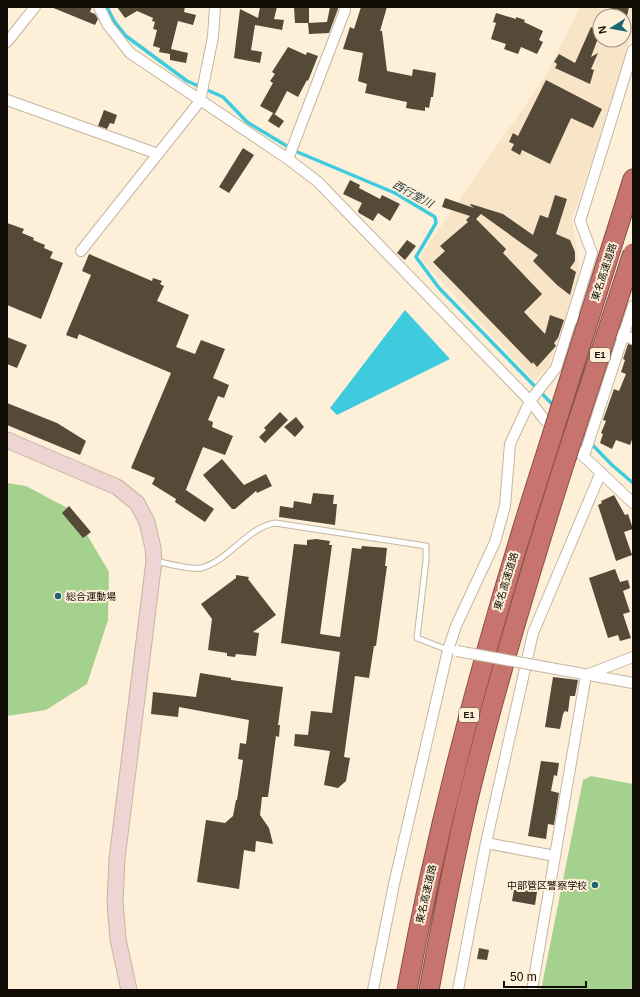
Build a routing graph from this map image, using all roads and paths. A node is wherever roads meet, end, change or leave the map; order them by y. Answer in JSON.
{"nodes":[{"id":1,"x":35,"y":7,"type":"edge"},
{"id":2,"x":99,"y":7,"type":"edge"},
{"id":3,"x":215,"y":7,"type":"edge"},
{"id":4,"x":345,"y":7,"type":"edge"},
{"id":5,"x":7,"y":42,"type":"edge"},
{"id":6,"x":633,"y":50,"type":"edge"},
{"id":7,"x":202,"y":93,"type":"junction"},
{"id":8,"x":7,"y":100,"type":"edge"},
{"id":9,"x":291,"y":152,"type":"junction"},
{"id":10,"x":158,"y":154,"type":"junction"},
{"id":11,"x":633,"y":179,"type":"edge"},
{"id":12,"x":81,"y":251,"type":"dead end"},
{"id":13,"x":633,"y":253,"type":"edge"},
{"id":14,"x":633,"y":306,"type":"edge"},
{"id":15,"x":572,"y":317,"type":"junction"},
{"id":16,"x":628,"y":337,"type":"edge"},
{"id":17,"x":532,"y":398,"type":"junction"},
{"id":18,"x":7,"y":440,"type":"edge"},
{"id":19,"x":579,"y":454,"type":"junction"},
{"id":20,"x":601,"y":472,"type":"junction"},
{"id":21,"x":633,"y":503,"type":"edge"},
{"id":22,"x":154,"y":561,"type":"junction"},
{"id":23,"x":453,"y":651,"type":"junction"},
{"id":24,"x":633,"y":657,"type":"edge"},
{"id":25,"x":586,"y":675,"type":"junction"},
{"id":26,"x":633,"y":683,"type":"edge"},
{"id":27,"x":486,"y":843,"type":"junction"},
{"id":28,"x":555,"y":856,"type":"junction"},
{"id":29,"x":130,"y":990,"type":"edge"},
{"id":30,"x":373,"y":990,"type":"edge"},
{"id":31,"x":407,"y":990,"type":"edge"},
{"id":32,"x":429,"y":990,"type":"edge"},
{"id":33,"x":458,"y":990,"type":"edge"},
{"id":34,"x":532,"y":990,"type":"edge"}],
"edges":[{"from":1,"to":5,"type":"street"},
{"from":2,"to":7,"type":"street"},
{"from":3,"to":7,"type":"street"},
{"from":4,"to":9,"type":"street"},
{"from":6,"to":15,"type":"street"},
{"from":7,"to":9,"type":"street"},
{"from":7,"to":10,"type":"street"},
{"from":8,"to":10,"type":"street"},
{"from":9,"to":17,"type":"street"},
{"from":10,"to":12,"type":"street"},
{"from":11,"to":31,"type":"highway","name":"東名高速道路","number":"E1","bridge":true},
{"from":13,"to":19,"type":"highway","name":"東名高速道路","number":"E1","bridge":true},
{"from":14,"to":16,"type":"street"},
{"from":15,"to":16,"type":"street"},
{"from":15,"to":17,"type":"street"},
{"from":16,"to":19,"type":"street"},
{"from":17,"to":19,"type":"street"},
{"from":17,"to":23,"type":"street"},
{"from":18,"to":22,"type":"street"},
{"from":19,"to":20,"type":"street"},
{"from":19,"to":32,"type":"highway","name":"東名高速道路","number":"E1"},
{"from":20,"to":21,"type":"street"},
{"from":20,"to":27,"type":"street"},
{"from":22,"to":23,"type":"lane"},
{"from":22,"to":29,"type":"street"},
{"from":23,"to":25,"type":"street","bridge":true},
{"from":23,"to":30,"type":"street"},
{"from":24,"to":25,"type":"street"},
{"from":25,"to":26,"type":"street"},
{"from":25,"to":28,"type":"street"},
{"from":27,"to":28,"type":"street"},
{"from":27,"to":33,"type":"street"},
{"from":28,"to":34,"type":"street"}]}
